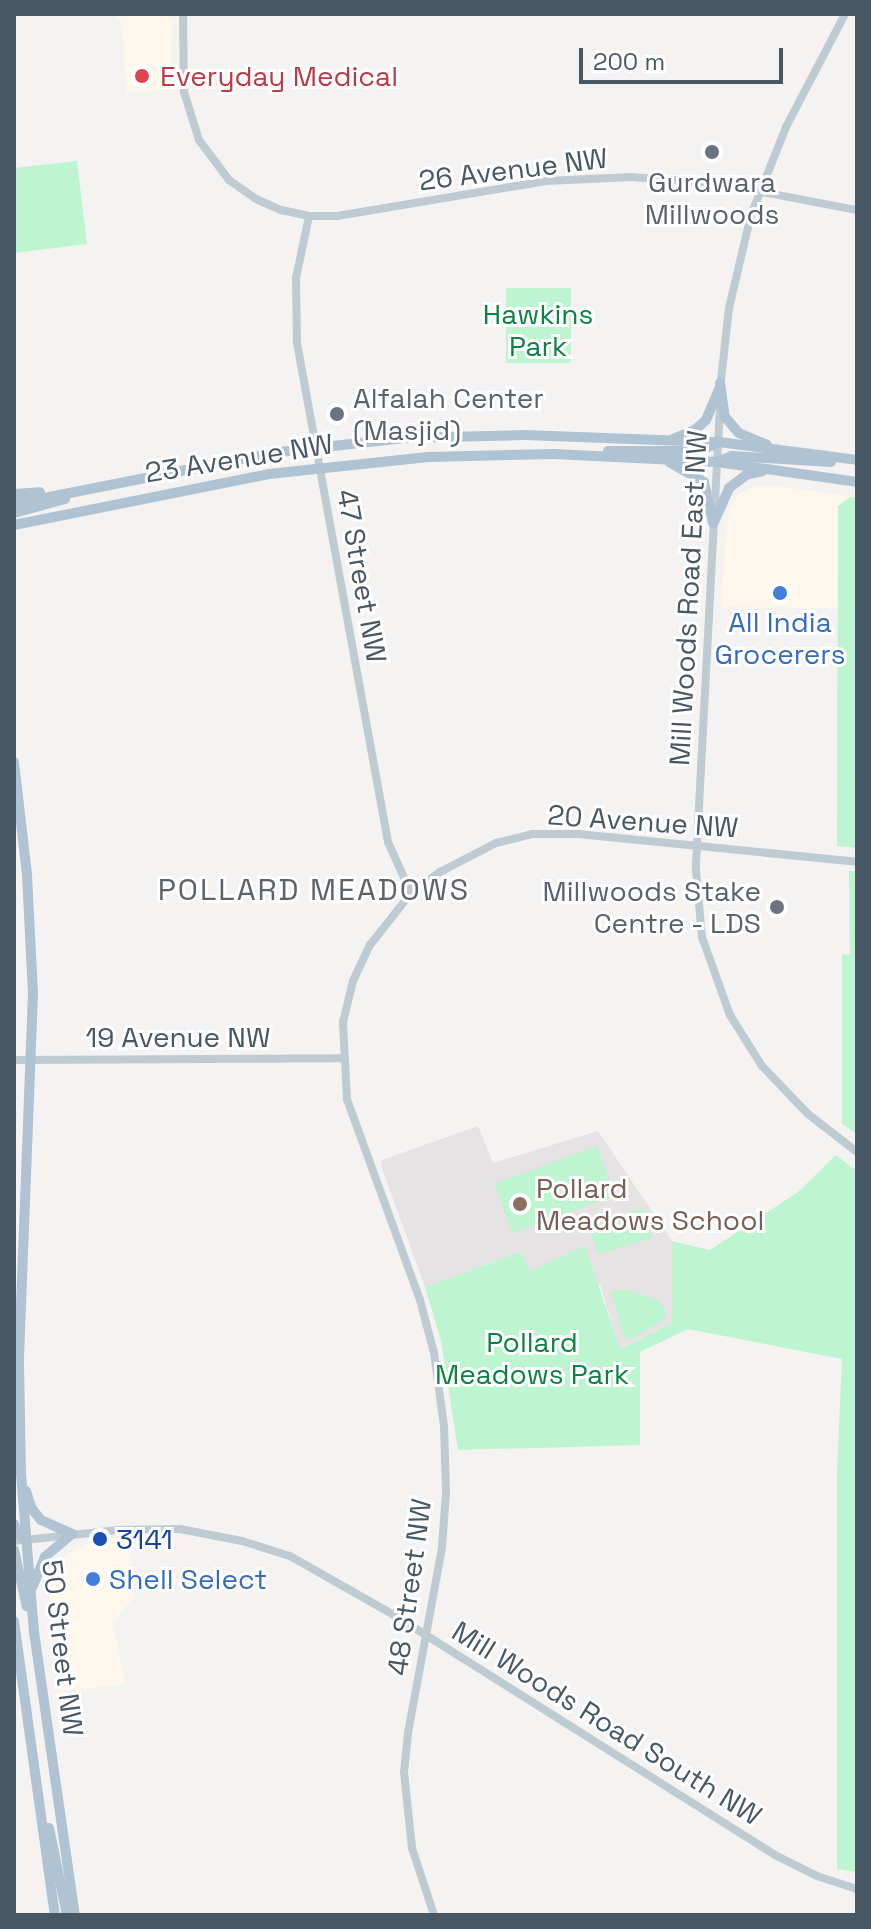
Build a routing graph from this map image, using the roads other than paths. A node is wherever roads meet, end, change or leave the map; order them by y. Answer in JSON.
{"nodes":[{"id":1,"x":183,"y":14,"type":"edge"},
{"id":2,"x":845,"y":14,"type":"edge"},
{"id":3,"x":760,"y":190,"type":"junction"},
{"id":4,"x":857,"y":210,"type":"edge"},
{"id":5,"x":309,"y":216,"type":"junction"},
{"id":6,"x":720,"y":383,"type":"junction"},
{"id":7,"x":664,"y":440,"type":"junction"},
{"id":8,"x":719,"y":442,"type":"junction"},
{"id":9,"x":316,"y":447,"type":"junction"},
{"id":10,"x":782,"y":451,"type":"junction"},
{"id":11,"x":570,"y":455,"type":"junction"},
{"id":12,"x":664,"y":460,"type":"junction"},
{"id":13,"x":857,"y":461,"type":"edge"},
{"id":14,"x":717,"y":462,"type":"junction"},
{"id":15,"x":320,"y":467,"type":"junction"},
{"id":16,"x":772,"y":469,"type":"junction"},
{"id":17,"x":110,"y":482,"type":"junction"},
{"id":18,"x":857,"y":482,"type":"edge"},
{"id":19,"x":14,"y":494,"type":"edge"},
{"id":20,"x":14,"y":504,"type":"edge"},
{"id":21,"x":14,"y":513,"type":"edge"},
{"id":22,"x":713,"y":523,"type":"junction"},
{"id":23,"x":18,"y":526,"type":"edge"},
{"id":24,"x":14,"y":762,"type":"edge"},
{"id":25,"x":697,"y":845,"type":"junction"},
{"id":26,"x":857,"y":862,"type":"edge"},
{"id":27,"x":411,"y":893,"type":"junction"},
{"id":28,"x":370,"y":945,"type":"joint"},
{"id":29,"x":343,"y":1058,"type":"junction"},
{"id":30,"x":14,"y":1060,"type":"edge"},
{"id":31,"x":32,"y":1060,"type":"junction"},
{"id":32,"x":857,"y":1152,"type":"edge"},
{"id":33,"x":21,"y":1474,"type":"junction"},
{"id":34,"x":14,"y":1524,"type":"edge"},
{"id":35,"x":72,"y":1534,"type":"junction"},
{"id":36,"x":20,"y":1541,"type":"edge"},
{"id":37,"x":14,"y":1550,"type":"edge"},
{"id":38,"x":30,"y":1593,"type":"junction"},
{"id":39,"x":14,"y":1626,"type":"edge"},
{"id":40,"x":34,"y":1632,"type":"junction"},
{"id":41,"x":427,"y":1636,"type":"junction"},
{"id":42,"x":40,"y":1807,"type":"junction"},
{"id":43,"x":857,"y":1889,"type":"edge"},
{"id":44,"x":430,"y":1914,"type":"edge"},
{"id":45,"x":55,"y":1915,"type":"edge"},
{"id":46,"x":67,"y":1915,"type":"edge"},
{"id":47,"x":75,"y":1915,"type":"edge"}],
"edges":[{"from":1,"to":5,"type":"street","name":"26 Avenue NW"},
{"from":2,"to":3,"type":"street","name":"Mill Woods Road East NW"},
{"from":3,"to":4,"type":"street","name":"26 Avenue NW"},
{"from":3,"to":5,"type":"street","name":"26 Avenue NW"},
{"from":3,"to":6,"type":"street","name":"Mill Woods Road East NW"},
{"from":5,"to":9,"type":"street","name":"47 Street NW"},
{"from":6,"to":7,"type":"main road"},
{"from":6,"to":8,"type":"street","name":"Mill Woods Road East NW"},
{"from":6,"to":10,"type":"main road"},
{"from":7,"to":8,"type":"main road","name":"23 Avenue NW"},
{"from":7,"to":9,"type":"main road","name":"23 Avenue NW"},
{"from":8,"to":10,"type":"main road","name":"23 Avenue NW"},
{"from":8,"to":11,"type":"main road"},
{"from":8,"to":14,"type":"street","name":"Mill Woods Road East NW"},
{"from":9,"to":15,"type":"street","name":"47 Street NW"},
{"from":9,"to":17,"type":"main road","name":"23 Avenue NW"},
{"from":10,"to":13,"type":"main road","name":"23 Avenue NW"},
{"from":11,"to":12,"type":"main road","name":"23 Avenue NW"},
{"from":11,"to":15,"type":"main road","name":"23 Avenue NW"},
{"from":12,"to":14,"type":"main road","name":"23 Avenue NW"},
{"from":12,"to":22,"type":"main road"},
{"from":13,"to":14,"type":"main road"},
{"from":14,"to":16,"type":"main road","name":"23 Avenue NW"},
{"from":14,"to":22,"type":"street","name":"Mill Woods Road East NW"},
{"from":15,"to":23,"type":"main road","name":"23 Avenue NW"},
{"from":15,"to":27,"type":"street","name":"47 Street NW"},
{"from":16,"to":18,"type":"main road","name":"23 Avenue NW"},
{"from":16,"to":22,"type":"main road"},
{"from":17,"to":19,"type":"main road"},
{"from":17,"to":20,"type":"main road","name":"23 Avenue NW"},
{"from":17,"to":21,"type":"main road"},
{"from":22,"to":25,"type":"street","name":"Mill Woods Road East NW"},
{"from":24,"to":31,"type":"main road","name":"50 Street NW"},
{"from":25,"to":26,"type":"street","name":"20 Avenue NW"},
{"from":25,"to":27,"type":"street","name":"20 Avenue NW"},
{"from":25,"to":32,"type":"street","name":"Mill Woods Road East NW"},
{"from":27,"to":28,"type":"street","name":"20 Avenue NW"},
{"from":28,"to":29,"type":"street","name":"48 Street NW"},
{"from":29,"to":31,"type":"street","name":"19 Avenue NW"},
{"from":29,"to":41,"type":"street","name":"48 Street NW"},
{"from":30,"to":31,"type":"street","name":"19 Avenue NW"},
{"from":31,"to":33,"type":"main road","name":"50 Street NW"},
{"from":33,"to":35,"type":"main road"},
{"from":33,"to":36,"type":"main road","name":"50 Street NW"},
{"from":34,"to":36,"type":"main road"},
{"from":35,"to":36,"type":"street","name":"Mill Woods Road South NW"},
{"from":35,"to":38,"type":"main road"},
{"from":35,"to":41,"type":"street","name":"Mill Woods Road South NW"},
{"from":36,"to":38,"type":"main road","name":"50 Street NW"},
{"from":37,"to":40,"type":"main road"},
{"from":38,"to":40,"type":"main road","name":"50 Street NW"},
{"from":39,"to":42,"type":"main road","name":"50 Street NW"},
{"from":40,"to":47,"type":"main road","name":"50 Street NW"},
{"from":41,"to":43,"type":"street","name":"Mill Woods Road South NW"},
{"from":41,"to":44,"type":"street","name":"48 Street NW"},
{"from":42,"to":45,"type":"main road","name":"50 Street NW"},
{"from":42,"to":46,"type":"main road"}]}
